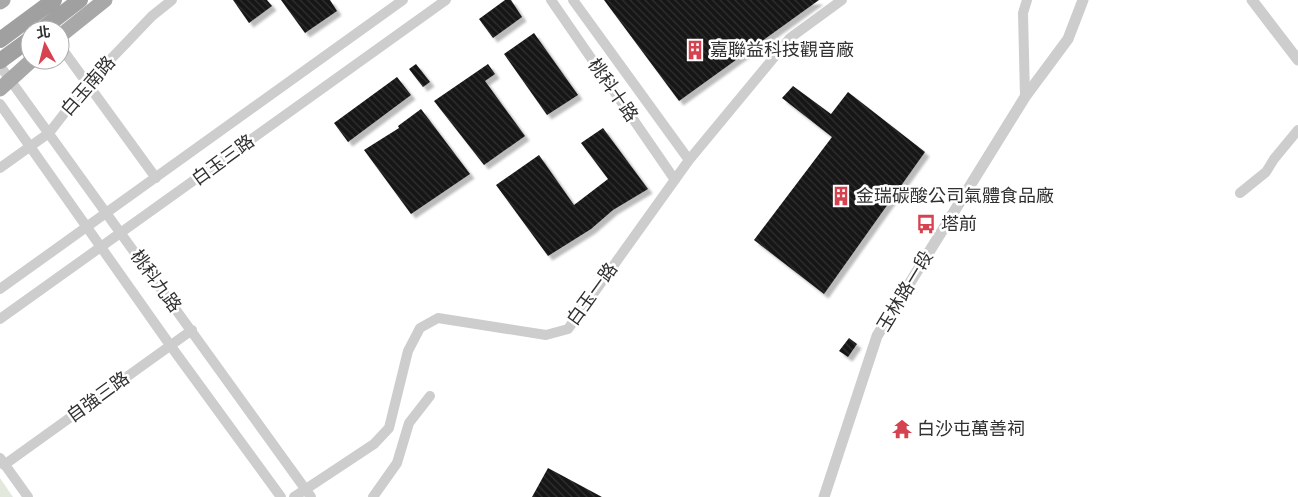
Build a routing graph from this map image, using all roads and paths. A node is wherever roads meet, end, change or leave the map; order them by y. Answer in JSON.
{"nodes":[{"id":1,"x":54,"y":0,"type":"edge"},
{"id":2,"x":80,"y":0,"type":"edge"},
{"id":3,"x":105,"y":0,"type":"edge"},
{"id":4,"x":172,"y":0,"type":"edge"},
{"id":5,"x":403,"y":0,"type":"edge"},
{"id":6,"x":446,"y":0,"type":"edge"},
{"id":7,"x":551,"y":0,"type":"edge"},
{"id":8,"x":573,"y":0,"type":"edge"},
{"id":9,"x":842,"y":0,"type":"edge"},
{"id":10,"x":1027,"y":0,"type":"edge"},
{"id":11,"x":1083,"y":0,"type":"edge"},
{"id":12,"x":1252,"y":0,"type":"edge"},
{"id":13,"x":54,"y":20,"type":"edge"},
{"id":14,"x":70,"y":28,"type":"edge"},
{"id":15,"x":0,"y":40,"type":"edge"},
{"id":16,"x":20,"y":46,"type":"edge"},
{"id":17,"x":70,"y":59,"type":"edge"},
{"id":18,"x":1298,"y":60,"type":"edge"},
{"id":19,"x":0,"y":61,"type":"edge"},
{"id":20,"x":0,"y":66,"type":"edge"},
{"id":21,"x":21,"y":70,"type":"edge"},
{"id":22,"x":88,"y":83,"type":"junction"},
{"id":23,"x":5,"y":84,"type":"edge"},
{"id":24,"x":1025,"y":97,"type":"junction"},
{"id":25,"x":0,"y":104,"type":"edge"},
{"id":26,"x":1298,"y":130,"type":"edge"},
{"id":27,"x":49,"y":133,"type":"junction"},
{"id":28,"x":29,"y":147,"type":"junction"},
{"id":29,"x":689,"y":160,"type":"junction"},
{"id":30,"x":0,"y":168,"type":"edge"},
{"id":31,"x":156,"y":178,"type":"junction"},
{"id":32,"x":675,"y":180,"type":"junction"},
{"id":33,"x":1240,"y":193,"type":"dead end"},
{"id":34,"x":105,"y":214,"type":"junction"},
{"id":35,"x":86,"y":226,"type":"junction"},
{"id":36,"x":120,"y":233,"type":"junction"},
{"id":37,"x":102,"y":247,"type":"junction"},
{"id":38,"x":0,"y":289,"type":"edge"},
{"id":39,"x":0,"y":320,"type":"edge"},
{"id":40,"x":192,"y":330,"type":"junction"},
{"id":41,"x":170,"y":345,"type":"junction"},
{"id":42,"x":430,"y":396,"type":"dead end"},
{"id":43,"x":2,"y":462,"type":"edge"},
{"id":44,"x":308,"y":493,"type":"edge"},
{"id":45,"x":28,"y":497,"type":"edge"},
{"id":46,"x":281,"y":497,"type":"edge"},
{"id":47,"x":294,"y":497,"type":"edge"},
{"id":48,"x":373,"y":497,"type":"edge"},
{"id":49,"x":824,"y":497,"type":"edge"}],
"edges":[{"from":1,"to":15,"type":"highway"},
{"from":2,"to":13,"type":"highway"},
{"from":3,"to":14,"type":"main road"},
{"from":4,"to":22,"type":"street","name":"白玉南路"},
{"from":5,"to":31,"type":"street","name":"白玉三路"},
{"from":6,"to":36,"type":"street","name":"白玉三路"},
{"from":7,"to":32,"type":"street","name":"桃科十路"},
{"from":8,"to":29,"type":"street","name":"桃科十路"},
{"from":9,"to":29,"type":"street","name":"白玉一路"},
{"from":10,"to":24,"type":"street"},
{"from":11,"to":24,"type":"street","name":"玉林路一段"},
{"from":12,"to":18,"type":"street"},
{"from":16,"to":19,"type":"highway"},
{"from":17,"to":22,"type":"street"},
{"from":20,"to":23,"type":"street","name":"桃科九路"},
{"from":21,"to":23,"type":"main road"},
{"from":22,"to":27,"type":"street","name":"白玉南路"},
{"from":22,"to":31,"type":"street"},
{"from":23,"to":27,"type":"street","name":"桃科九路"},
{"from":24,"to":49,"type":"street","name":"玉林路一段"},
{"from":25,"to":28,"type":"street","name":"桃科九路"},
{"from":26,"to":33,"type":"street"},
{"from":27,"to":28,"type":"street","name":"白玉南路"},
{"from":27,"to":34,"type":"street","name":"桃科九路"},
{"from":28,"to":30,"type":"street","name":"白玉南路"},
{"from":28,"to":35,"type":"street","name":"桃科九路"},
{"from":29,"to":32,"type":"street","name":"白玉一路"},
{"from":31,"to":34,"type":"street","name":"白玉三路"},
{"from":32,"to":44,"type":"street","name":"白玉一路"},
{"from":34,"to":35,"type":"street","name":"白玉三路"},
{"from":34,"to":36,"type":"street","name":"桃科九路"},
{"from":35,"to":37,"type":"street","name":"桃科九路"},
{"from":35,"to":38,"type":"street","name":"白玉三路"},
{"from":36,"to":37,"type":"street","name":"白玉三路"},
{"from":36,"to":40,"type":"street","name":"桃科九路"},
{"from":37,"to":39,"type":"street","name":"白玉三路"},
{"from":37,"to":41,"type":"street","name":"桃科九路"},
{"from":40,"to":41,"type":"street","name":"自強三路"},
{"from":40,"to":44,"type":"street","name":"桃科九路"},
{"from":41,"to":43,"type":"street","name":"自強三路"},
{"from":41,"to":46,"type":"street","name":"桃科九路"},
{"from":42,"to":48,"type":"street"},
{"from":43,"to":45,"type":"street"},
{"from":44,"to":47,"type":"street","name":"白玉一路"}]}
